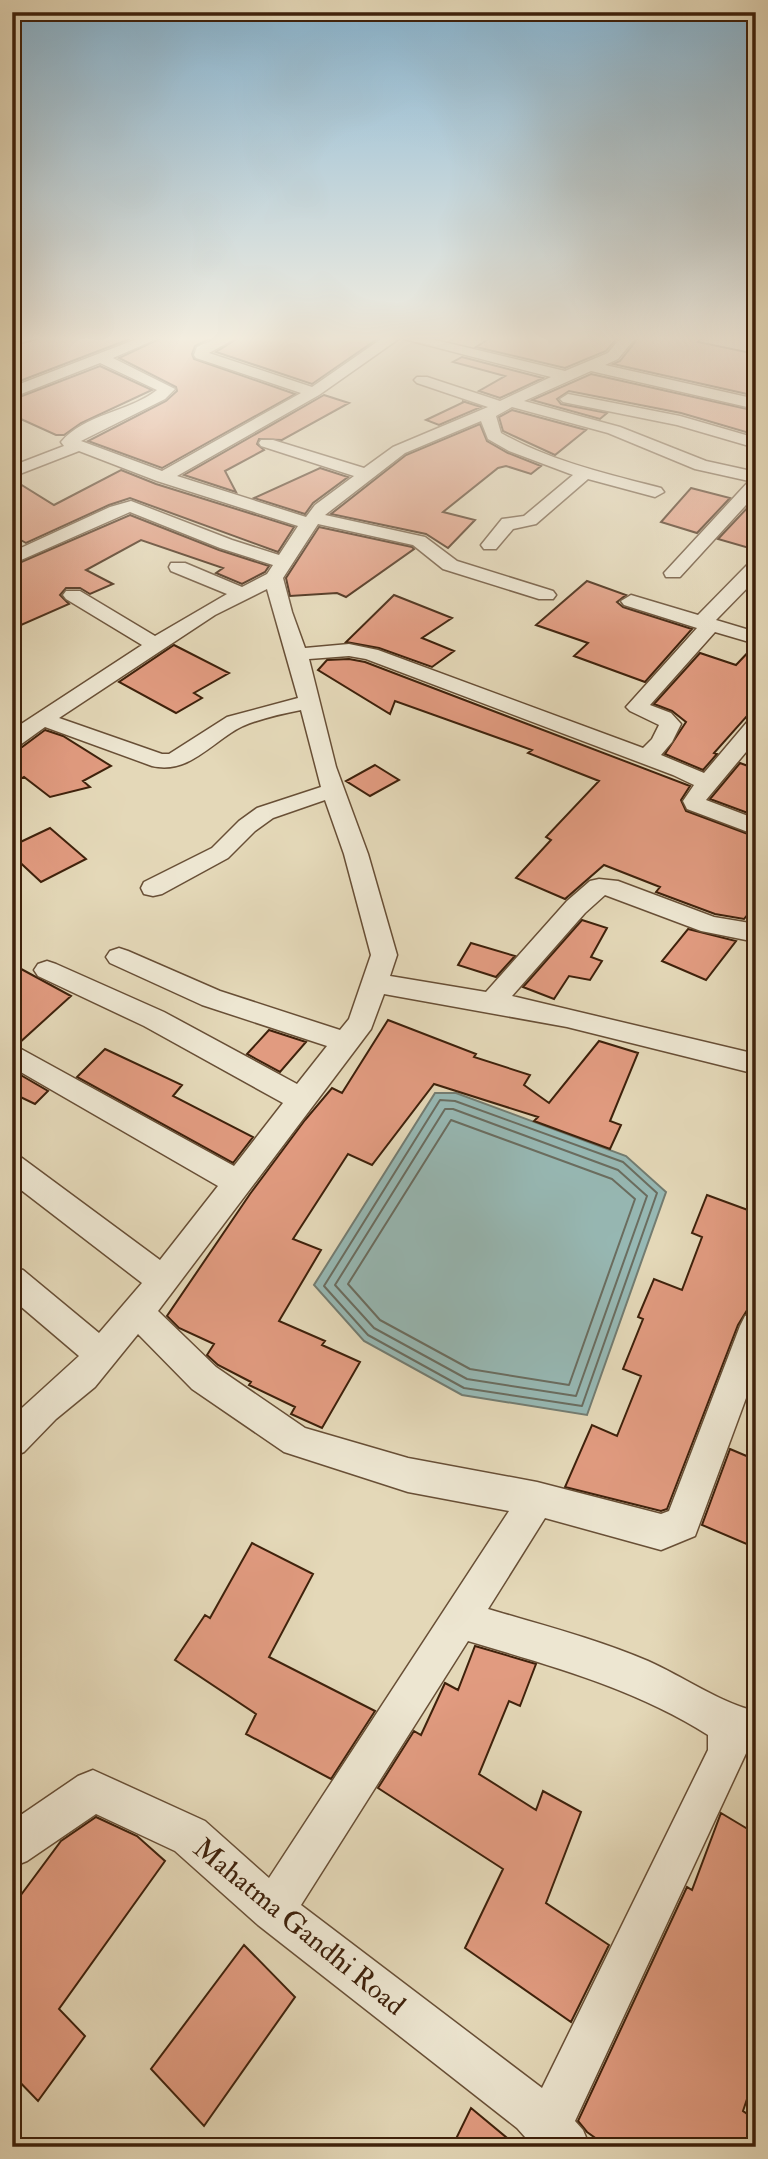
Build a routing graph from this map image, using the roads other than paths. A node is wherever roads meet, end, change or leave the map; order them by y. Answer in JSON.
{"nodes":[{"id":1,"x":74,"y":438,"type":"edge"},
{"id":2,"x":232,"y":438,"type":"edge"},
{"id":3,"x":426,"y":438,"type":"edge"},
{"id":4,"x":496,"y":438,"type":"edge"},
{"id":5,"x":633,"y":438,"type":"edge"},
{"id":6,"x":738,"y":438,"type":"edge"},
{"id":7,"x":267,"y":443,"type":"dead end"},
{"id":8,"x":756,"y":443,"type":"edge"},
{"id":9,"x":76,"y":447,"type":"junction"},
{"id":10,"x":12,"y":472,"type":"edge"},
{"id":11,"x":585,"y":473,"type":"junction"},
{"id":12,"x":369,"y":475,"type":"junction"},
{"id":13,"x":163,"y":477,"type":"junction"},
{"id":14,"x":755,"y":484,"type":"edge"},
{"id":15,"x":655,"y":492,"type":"dead end"},
{"id":16,"x":733,"y":508,"type":"junction"},
{"id":17,"x":756,"y":515,"type":"edge"},
{"id":18,"x":312,"y":521,"type":"junction"},
{"id":19,"x":490,"y":545,"type":"dead end"},
{"id":20,"x":12,"y":559,"type":"edge"},
{"id":21,"x":178,"y":567,"type":"dead end"},
{"id":22,"x":756,"y":567,"type":"edge"},
{"id":23,"x":279,"y":570,"type":"junction"},
{"id":24,"x":673,"y":573,"type":"dead end"},
{"id":25,"x":243,"y":594,"type":"junction"},
{"id":26,"x":73,"y":595,"type":"dead end"},
{"id":27,"x":546,"y":595,"type":"dead end"},
{"id":28,"x":631,"y":601,"type":"dead end"},
{"id":29,"x":705,"y":624,"type":"junction"},
{"id":30,"x":756,"y":638,"type":"edge"},
{"id":31,"x":155,"y":644,"type":"junction"},
{"id":32,"x":298,"y":655,"type":"junction"},
{"id":33,"x":310,"y":702,"type":"junction"},
{"id":34,"x":43,"y":719,"type":"junction"},
{"id":35,"x":756,"y":726,"type":"edge"},
{"id":36,"x":12,"y":740,"type":"edge"},
{"id":37,"x":647,"y":756,"type":"junction"},
{"id":38,"x":707,"y":783,"type":"junction"},
{"id":39,"x":333,"y":790,"type":"junction"},
{"id":40,"x":756,"y":828,"type":"edge"},
{"id":41,"x":153,"y":888,"type":"dead end"},
{"id":42,"x":756,"y":933,"type":"edge"},
{"id":43,"x":119,"y":957,"type":"dead end"},
{"id":44,"x":47,"y":970,"type":"dead end"},
{"id":45,"x":374,"y":983,"type":"junction"},
{"id":46,"x":493,"y":1002,"type":"junction"},
{"id":47,"x":345,"y":1042,"type":"junction"},
{"id":48,"x":12,"y":1054,"type":"edge"},
{"id":49,"x":756,"y":1064,"type":"edge"},
{"id":50,"x":300,"y":1099,"type":"junction"},
{"id":51,"x":12,"y":1167,"type":"edge"},
{"id":52,"x":237,"y":1182,"type":"junction"},
{"id":53,"x":12,"y":1280,"type":"edge"},
{"id":54,"x":163,"y":1281,"type":"junction"},
{"id":55,"x":137,"y":1312,"type":"junction"},
{"id":56,"x":756,"y":1326,"type":"edge"},
{"id":57,"x":101,"y":1354,"type":"junction"},
{"id":58,"x":12,"y":1441,"type":"edge"},
{"id":59,"x":537,"y":1499,"type":"junction"},
{"id":60,"x":459,"y":1619,"type":"junction"},
{"id":61,"x":742,"y":1728,"type":"edge"},
{"id":62,"x":12,"y":1846,"type":"edge"},
{"id":63,"x":274,"y":1910,"type":"junction"},
{"id":64,"x":557,"y":2136,"type":"edge"}],
"edges":[{"from":1,"to":9,"type":"street"},
{"from":2,"to":13,"type":"street"},
{"from":3,"to":12,"type":"street"},
{"from":4,"to":11,"type":"street"},
{"from":5,"to":14,"type":"street"},
{"from":6,"to":8,"type":"street"},
{"from":7,"to":12,"type":"street"},
{"from":9,"to":10,"type":"street"},
{"from":9,"to":13,"type":"street"},
{"from":11,"to":15,"type":"street"},
{"from":11,"to":19,"type":"street"},
{"from":12,"to":18,"type":"street"},
{"from":13,"to":18,"type":"street"},
{"from":14,"to":16,"type":"street"},
{"from":16,"to":17,"type":"street"},
{"from":16,"to":24,"type":"street"},
{"from":18,"to":23,"type":"street"},
{"from":18,"to":27,"type":"street"},
{"from":20,"to":23,"type":"street"},
{"from":21,"to":25,"type":"street"},
{"from":22,"to":29,"type":"street"},
{"from":23,"to":25,"type":"street"},
{"from":23,"to":32,"type":"street"},
{"from":25,"to":31,"type":"street"},
{"from":26,"to":31,"type":"street"},
{"from":28,"to":29,"type":"street"},
{"from":29,"to":30,"type":"street"},
{"from":29,"to":37,"type":"street"},
{"from":31,"to":34,"type":"street"},
{"from":32,"to":33,"type":"street"},
{"from":32,"to":37,"type":"street"},
{"from":33,"to":34,"type":"street"},
{"from":33,"to":39,"type":"street"},
{"from":34,"to":36,"type":"street"},
{"from":35,"to":38,"type":"street"},
{"from":37,"to":38,"type":"street"},
{"from":38,"to":40,"type":"street"},
{"from":39,"to":41,"type":"street"},
{"from":39,"to":45,"type":"street"},
{"from":42,"to":46,"type":"street"},
{"from":43,"to":47,"type":"street"},
{"from":44,"to":50,"type":"street"},
{"from":45,"to":46,"type":"street"},
{"from":45,"to":47,"type":"street"},
{"from":46,"to":49,"type":"street"},
{"from":47,"to":50,"type":"street"},
{"from":48,"to":52,"type":"street"},
{"from":50,"to":52,"type":"street"},
{"from":51,"to":54,"type":"street"},
{"from":52,"to":54,"type":"street"},
{"from":53,"to":57,"type":"street"},
{"from":54,"to":55,"type":"street"},
{"from":55,"to":57,"type":"street"},
{"from":55,"to":59,"type":"street"},
{"from":56,"to":59,"type":"street"},
{"from":57,"to":58,"type":"street"},
{"from":59,"to":60,"type":"street"},
{"from":60,"to":61,"type":"street"},
{"from":60,"to":63,"type":"street"},
{"from":61,"to":64,"type":"street"},
{"from":62,"to":63,"type":"street","name":"Mahatma Gandhi Road"},
{"from":63,"to":64,"type":"street","name":"Mahatma Gandhi Road"}]}
